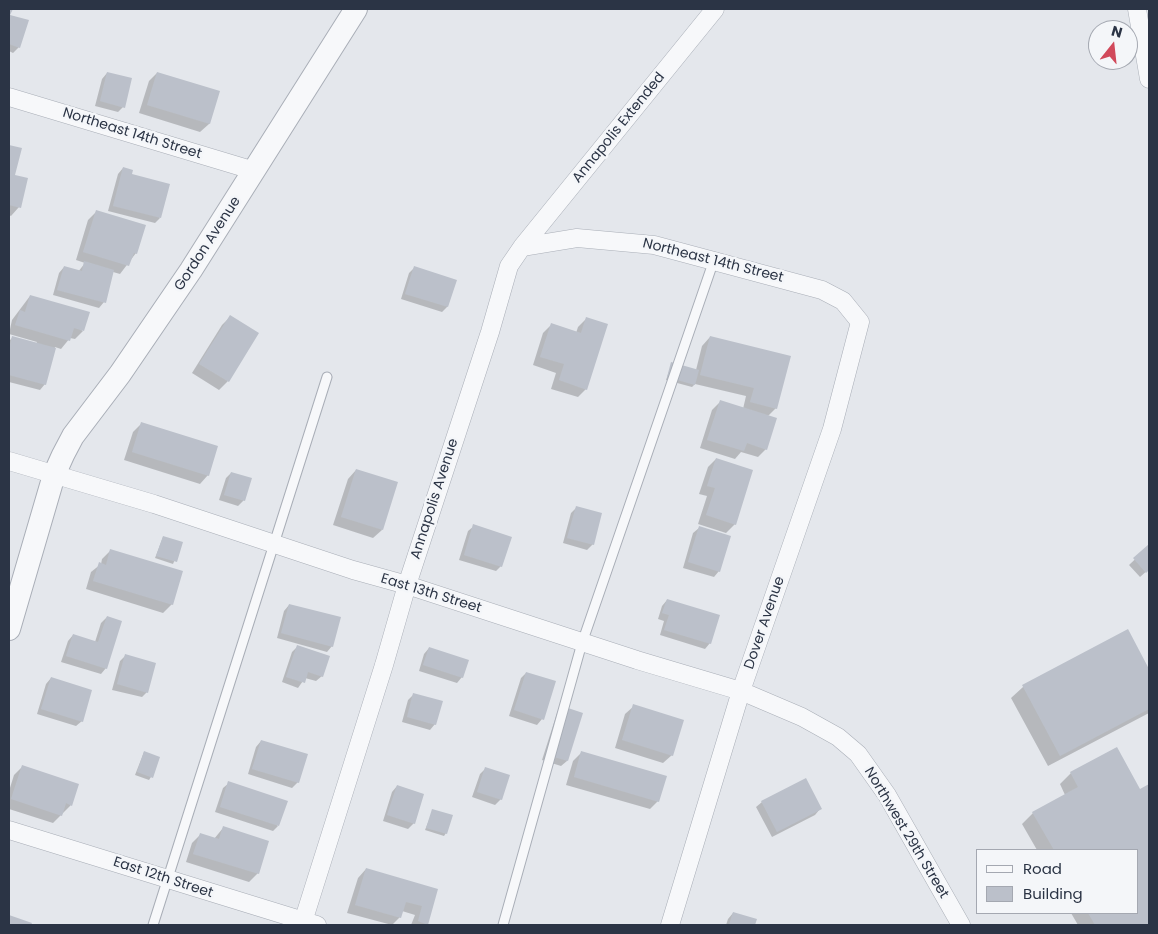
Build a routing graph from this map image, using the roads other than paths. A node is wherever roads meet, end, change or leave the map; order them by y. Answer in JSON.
{"nodes":[{"id":1,"x":356,"y":9,"type":"edge"},
{"id":2,"x":716,"y":9,"type":"edge"},
{"id":3,"x":1137,"y":9,"type":"edge"},
{"id":4,"x":1149,"y":79,"type":"edge"},
{"id":5,"x":9,"y":97,"type":"edge"},
{"id":6,"x":255,"y":171,"type":"junction"},
{"id":7,"x":522,"y":247,"type":"junction"},
{"id":8,"x":714,"y":260,"type":"junction"},
{"id":9,"x":860,"y":322,"type":"joint"},
{"id":10,"x":327,"y":377,"type":"dead end"},
{"id":11,"x":9,"y":461,"type":"edge"},
{"id":12,"x":54,"y":475,"type":"junction"},
{"id":13,"x":274,"y":544,"type":"junction"},
{"id":14,"x":407,"y":585,"type":"junction"},
{"id":15,"x":9,"y":629,"type":"edge"},
{"id":16,"x":582,"y":643,"type":"junction"},
{"id":17,"x":741,"y":691,"type":"junction"},
{"id":18,"x":846,"y":744,"type":"joint"},
{"id":19,"x":9,"y":830,"type":"edge"},
{"id":20,"x":166,"y":879,"type":"junction"},
{"id":21,"x":308,"y":924,"type":"edge"},
{"id":22,"x":153,"y":925,"type":"edge"},
{"id":23,"x":503,"y":925,"type":"edge"},
{"id":24,"x":670,"y":925,"type":"edge"},
{"id":25,"x":961,"y":925,"type":"edge"}],
"edges":[{"from":1,"to":6,"type":"street","name":"Gordon Avenue"},
{"from":2,"to":7,"type":"street","name":"Annapolis Extended"},
{"from":3,"to":4,"type":"street"},
{"from":5,"to":6,"type":"street","name":"Northeast 14th Street"},
{"from":6,"to":12,"type":"street","name":"Gordon Avenue"},
{"from":7,"to":8,"type":"street","name":"Northeast 14th Street"},
{"from":7,"to":14,"type":"street","name":"Annapolis Avenue"},
{"from":8,"to":9,"type":"street","name":"Northeast 14th Street"},
{"from":8,"to":16,"type":"lane"},
{"from":9,"to":17,"type":"street","name":"Dover Avenue"},
{"from":10,"to":13,"type":"lane"},
{"from":11,"to":12,"type":"street","name":"East 13th Street"},
{"from":12,"to":13,"type":"street","name":"East 13th Street"},
{"from":12,"to":15,"type":"street","name":"Gordon Avenue"},
{"from":13,"to":14,"type":"street","name":"East 13th Street"},
{"from":13,"to":20,"type":"lane"},
{"from":14,"to":16,"type":"street","name":"East 13th Street"},
{"from":14,"to":21,"type":"street","name":"Annapolis Avenue"},
{"from":16,"to":17,"type":"street","name":"East 13th Street"},
{"from":16,"to":23,"type":"lane"},
{"from":17,"to":18,"type":"street","name":"East 13th Street"},
{"from":17,"to":24,"type":"street","name":"Dover Avenue"},
{"from":18,"to":25,"type":"street","name":"Northwest 29th Street"},
{"from":19,"to":20,"type":"street","name":"East 12th Street"},
{"from":20,"to":21,"type":"street","name":"East 12th Street"},
{"from":20,"to":22,"type":"lane"}]}
